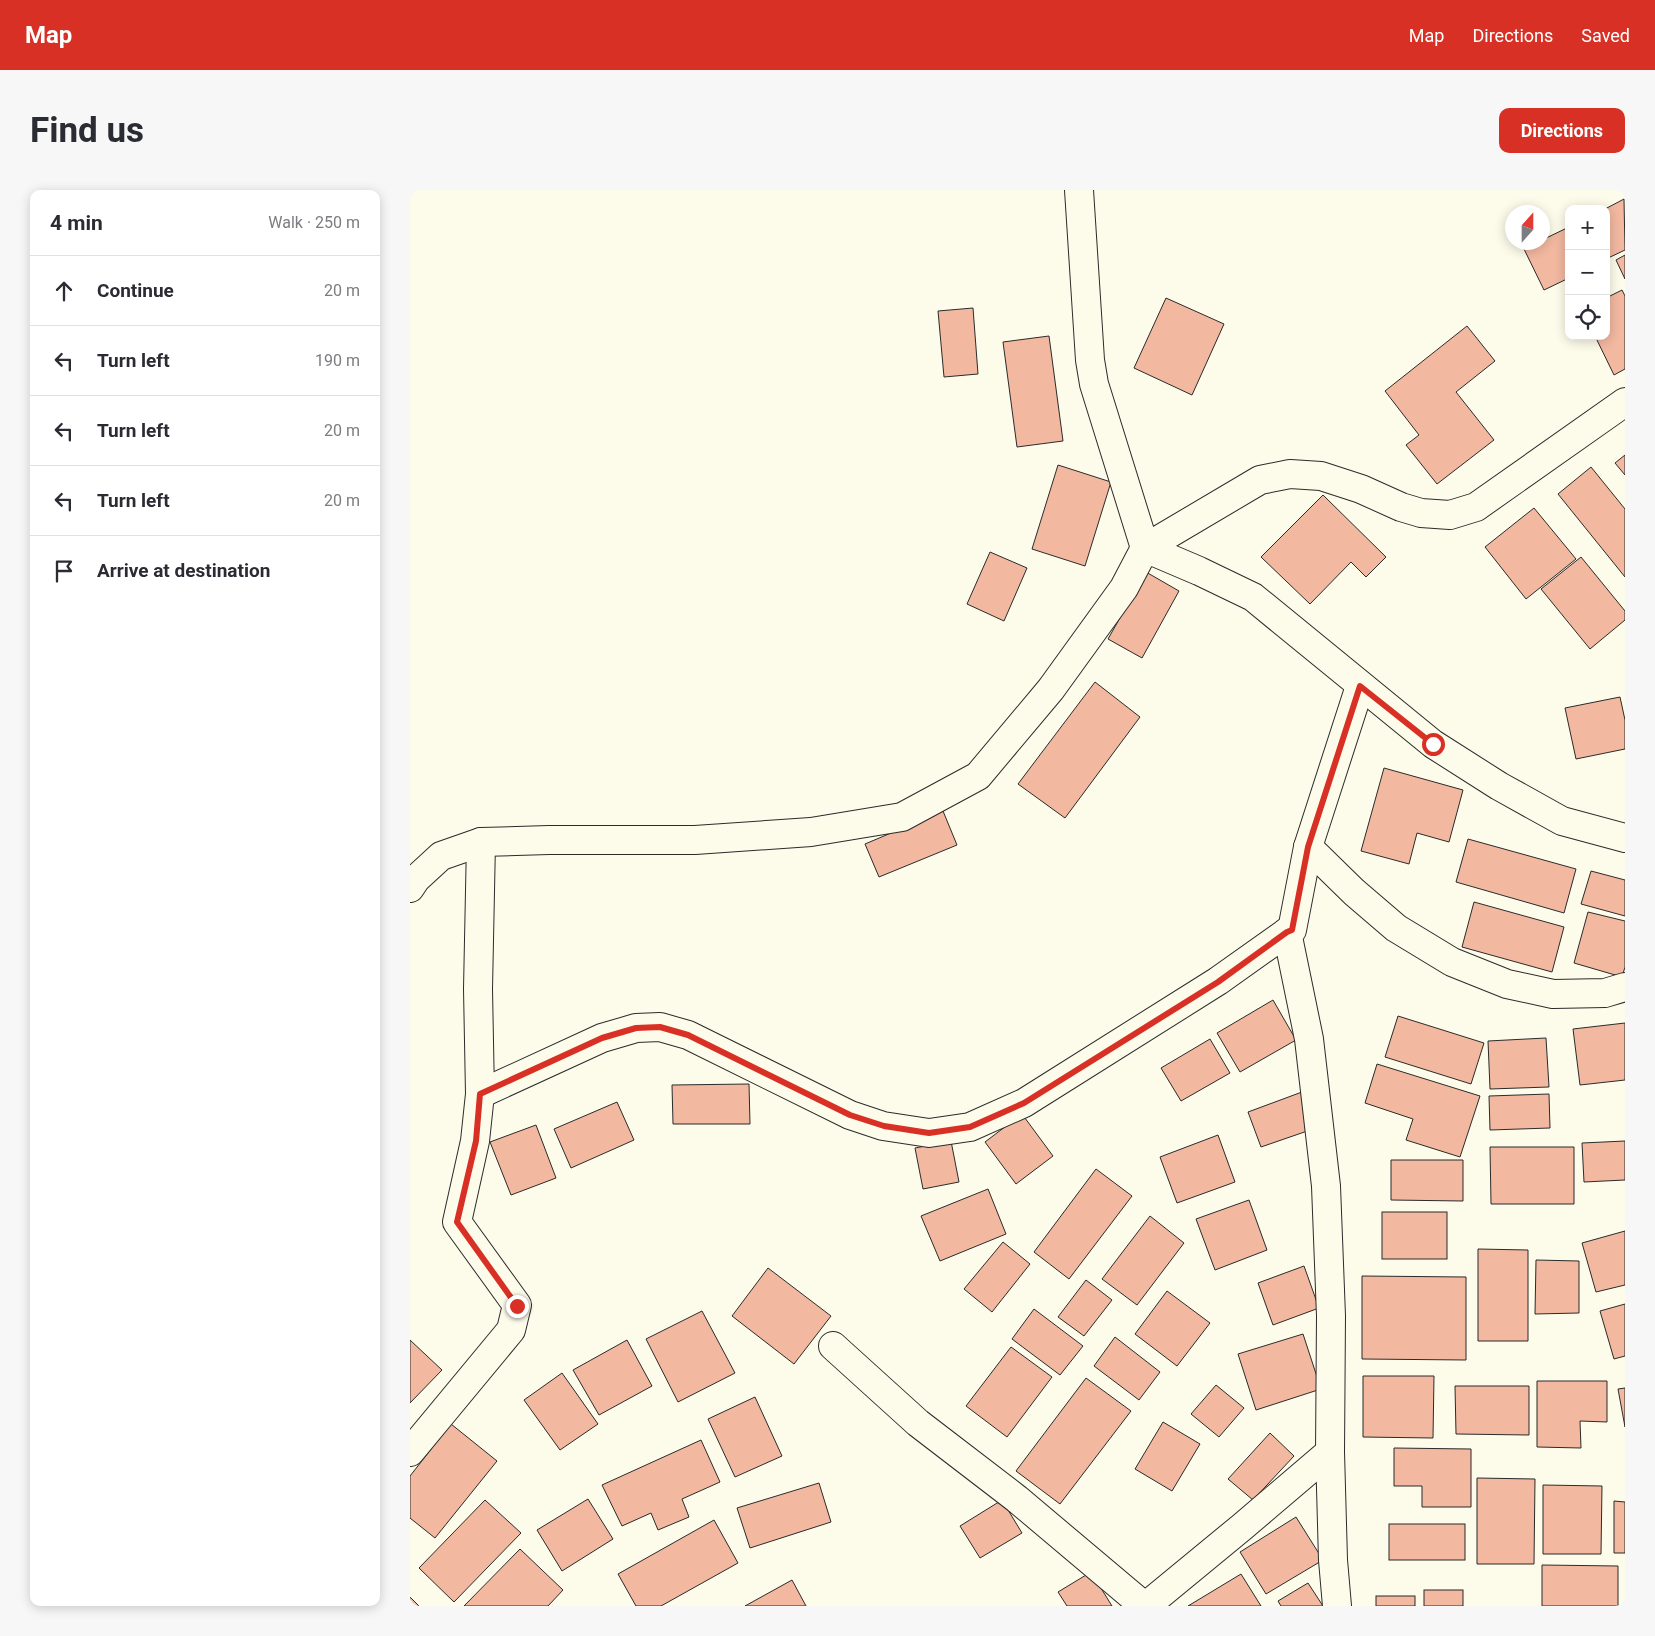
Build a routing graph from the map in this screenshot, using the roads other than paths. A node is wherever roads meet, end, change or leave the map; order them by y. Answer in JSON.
{"nodes":[{"id":1,"x":1078,"y":190,"type":"edge"},
{"id":2,"x":1625,"y":402,"type":"edge"},
{"id":3,"x":1146,"y":548,"type":"junction"},
{"id":4,"x":1360,"y":686,"type":"junction"},
{"id":5,"x":1625,"y":838,"type":"edge"},
{"id":6,"x":481,"y":842,"type":"junction"},
{"id":7,"x":1308,"y":847,"type":"junction"},
{"id":8,"x":410,"y":888,"type":"edge"},
{"id":9,"x":1287,"y":932,"type":"junction"},
{"id":10,"x":1625,"y":987,"type":"edge"},
{"id":11,"x":480,"y":1094,"type":"junction"},
{"id":12,"x":833,"y":1346,"type":"dead end"},
{"id":13,"x":410,"y":1452,"type":"edge"},
{"id":14,"x":1330,"y":1452,"type":"junction"},
{"id":15,"x":1145,"y":1606,"type":"edge"},
{"id":16,"x":1337,"y":1606,"type":"edge"}],
"edges":[{"from":1,"to":3,"type":"street"},
{"from":2,"to":3,"type":"street"},
{"from":3,"to":4,"type":"street"},
{"from":3,"to":6,"type":"street"},
{"from":4,"to":5,"type":"street"},
{"from":4,"to":7,"type":"street"},
{"from":6,"to":8,"type":"street"},
{"from":6,"to":11,"type":"street"},
{"from":7,"to":9,"type":"street"},
{"from":7,"to":10,"type":"street"},
{"from":9,"to":11,"type":"street"},
{"from":9,"to":14,"type":"street"},
{"from":11,"to":13,"type":"street"},
{"from":12,"to":15,"type":"street"},
{"from":14,"to":15,"type":"street"},
{"from":14,"to":16,"type":"street"}]}
